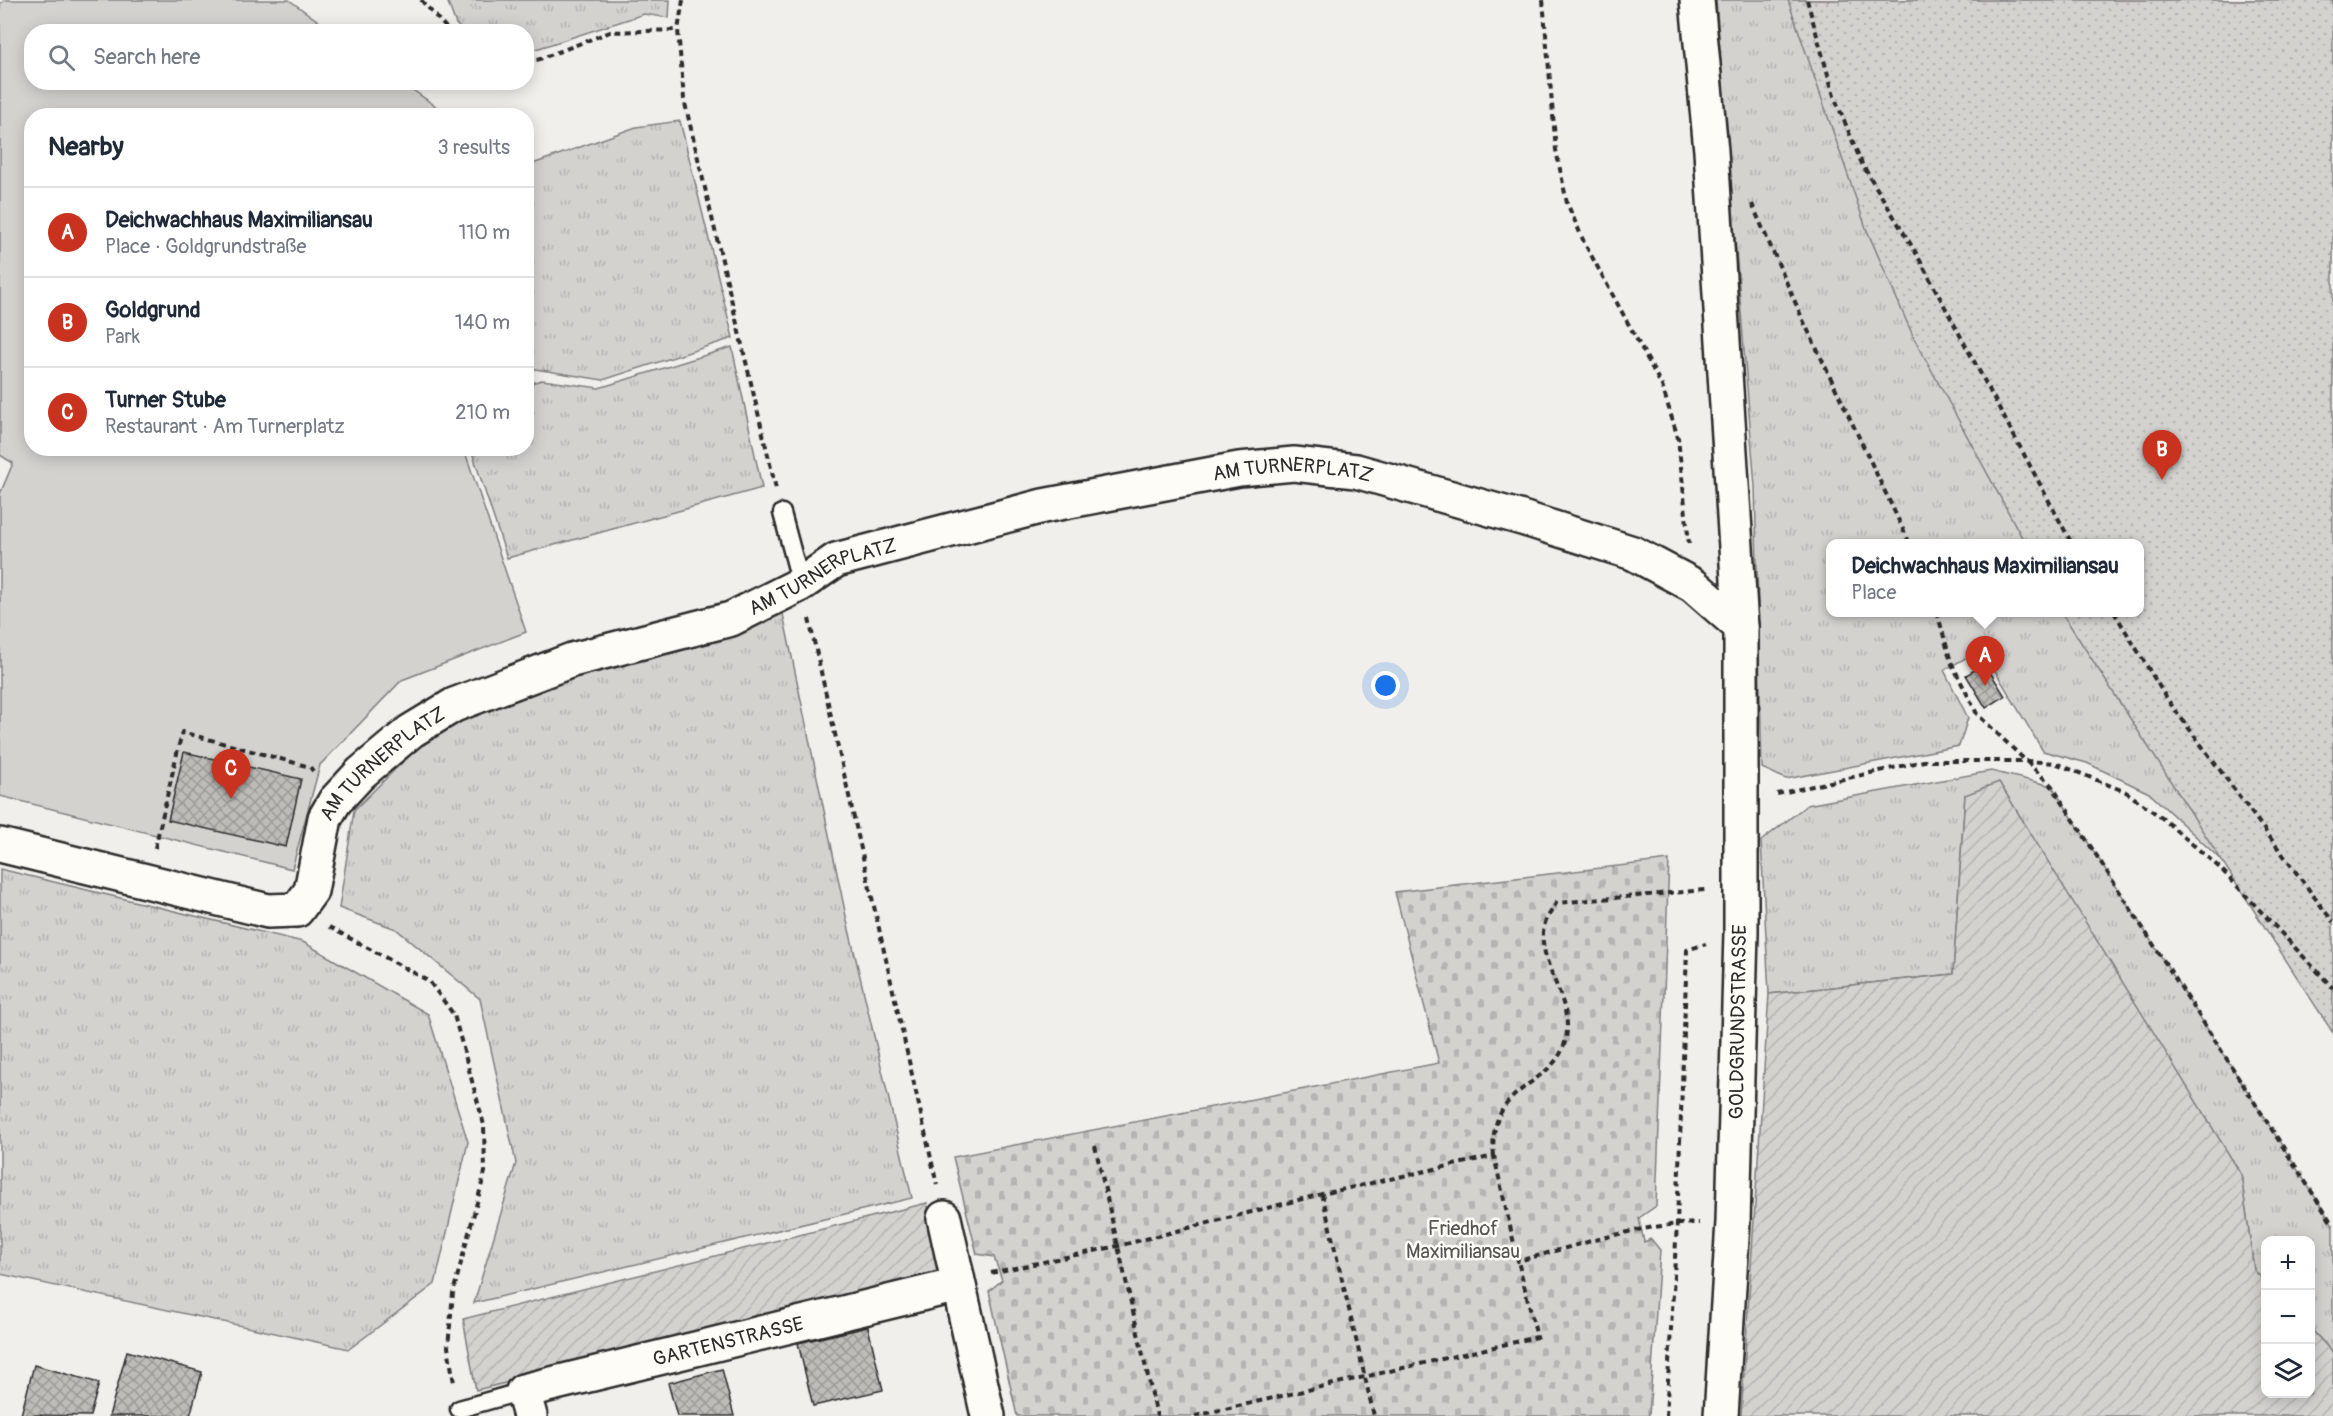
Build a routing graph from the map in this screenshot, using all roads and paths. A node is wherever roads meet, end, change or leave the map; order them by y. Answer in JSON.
{"nodes":[{"id":1,"x":421,"y":0,"type":"edge"},
{"id":2,"x":683,"y":0,"type":"edge"},
{"id":3,"x":1543,"y":0,"type":"edge"},
{"id":4,"x":1697,"y":0,"type":"edge"},
{"id":5,"x":1807,"y":0,"type":"edge"},
{"id":6,"x":443,"y":24,"type":"edge"},
{"id":7,"x":678,"y":30,"type":"junction"},
{"id":8,"x":534,"y":60,"type":"edge"},
{"id":9,"x":1749,"y":197,"type":"dead end"},
{"id":10,"x":782,"y":513,"type":"joint"},
{"id":11,"x":1908,"y":539,"type":"edge"},
{"id":12,"x":2070,"y":539,"type":"edge"},
{"id":13,"x":801,"y":584,"type":"junction"},
{"id":14,"x":1694,"y":585,"type":"junction"},
{"id":15,"x":1938,"y":617,"type":"edge"},
{"id":16,"x":2117,"y":617,"type":"edge"},
{"id":17,"x":1740,"y":627,"type":"junction"},
{"id":18,"x":2027,"y":760,"type":"junction"},
{"id":19,"x":335,"y":801,"type":"junction"},
{"id":20,"x":1742,"y":802,"type":"junction"},
{"id":21,"x":0,"y":845,"type":"edge"},
{"id":22,"x":146,"y":882,"type":"junction"},
{"id":23,"x":1741,"y":886,"type":"junction"},
{"id":24,"x":297,"y":910,"type":"junction"},
{"id":25,"x":2333,"y":922,"type":"edge"},
{"id":26,"x":1741,"y":932,"type":"junction"},
{"id":27,"x":2333,"y":988,"type":"edge"},
{"id":28,"x":1095,"y":1146,"type":"dead end"},
{"id":29,"x":1494,"y":1156,"type":"junction"},
{"id":30,"x":1322,"y":1194,"type":"junction"},
{"id":31,"x":944,"y":1218,"type":"joint"},
{"id":32,"x":1733,"y":1222,"type":"junction"},
{"id":33,"x":1677,"y":1223,"type":"junction"},
{"id":34,"x":2333,"y":1225,"type":"edge"},
{"id":35,"x":1118,"y":1246,"type":"junction"},
{"id":36,"x":1518,"y":1262,"type":"junction"},
{"id":37,"x":958,"y":1285,"type":"junction"},
{"id":38,"x":1364,"y":1376,"type":"junction"},
{"id":39,"x":526,"y":1403,"type":"edge"},
{"id":40,"x":459,"y":1409,"type":"joint"},
{"id":41,"x":988,"y":1416,"type":"edge"},
{"id":42,"x":1157,"y":1416,"type":"edge"},
{"id":43,"x":1194,"y":1416,"type":"edge"},
{"id":44,"x":1374,"y":1416,"type":"edge"},
{"id":45,"x":1666,"y":1416,"type":"edge"},
{"id":46,"x":1721,"y":1416,"type":"edge"}],
"edges":[{"from":1,"to":6,"type":"path"},
{"from":2,"to":7,"type":"path"},
{"from":3,"to":14,"type":"path"},
{"from":4,"to":17,"type":"street","name":"GOLDGRUNDSTRASSE"},
{"from":5,"to":12,"type":"path"},
{"from":7,"to":8,"type":"path"},
{"from":7,"to":10,"type":"path"},
{"from":9,"to":11,"type":"path"},
{"from":10,"to":13,"type":"lane"},
{"from":13,"to":14,"type":"street","name":"AM TURNERPLATZ"},
{"from":13,"to":19,"type":"street","name":"AM TURNERPLATZ"},
{"from":13,"to":31,"type":"path"},
{"from":14,"to":17,"type":"street","name":"AM TURNERPLATZ"},
{"from":15,"to":18,"type":"path"},
{"from":16,"to":25,"type":"path"},
{"from":17,"to":20,"type":"street","name":"GOLDGRUNDSTRASSE"},
{"from":18,"to":20,"type":"path"},
{"from":18,"to":27,"type":"path"},
{"from":18,"to":34,"type":"path"},
{"from":19,"to":22,"type":"path"},
{"from":19,"to":24,"type":"street","name":"AM TURNERPLATZ"},
{"from":20,"to":23,"type":"street","name":"GOLDGRUNDSTRASSE"},
{"from":21,"to":22,"type":"street"},
{"from":22,"to":24,"type":"street"},
{"from":23,"to":26,"type":"street","name":"GOLDGRUNDSTRASSE"},
{"from":23,"to":29,"type":"path"},
{"from":24,"to":40,"type":"path"},
{"from":26,"to":32,"type":"street","name":"GOLDGRUNDSTRASSE"},
{"from":26,"to":33,"type":"path"},
{"from":28,"to":35,"type":"path"},
{"from":29,"to":30,"type":"path"},
{"from":29,"to":36,"type":"path"},
{"from":30,"to":35,"type":"path"},
{"from":30,"to":38,"type":"path"},
{"from":31,"to":37,"type":"street"},
{"from":32,"to":33,"type":"path"},
{"from":32,"to":46,"type":"street","name":"GOLDGRUNDSTRASSE"},
{"from":33,"to":36,"type":"path"},
{"from":33,"to":45,"type":"path"},
{"from":35,"to":37,"type":"path"},
{"from":35,"to":42,"type":"path"},
{"from":36,"to":38,"type":"path"},
{"from":37,"to":39,"type":"street","name":"GARTENSTRASSE"},
{"from":37,"to":41,"type":"street"},
{"from":38,"to":43,"type":"path"},
{"from":38,"to":44,"type":"path"},
{"from":39,"to":40,"type":"lane"}]}
